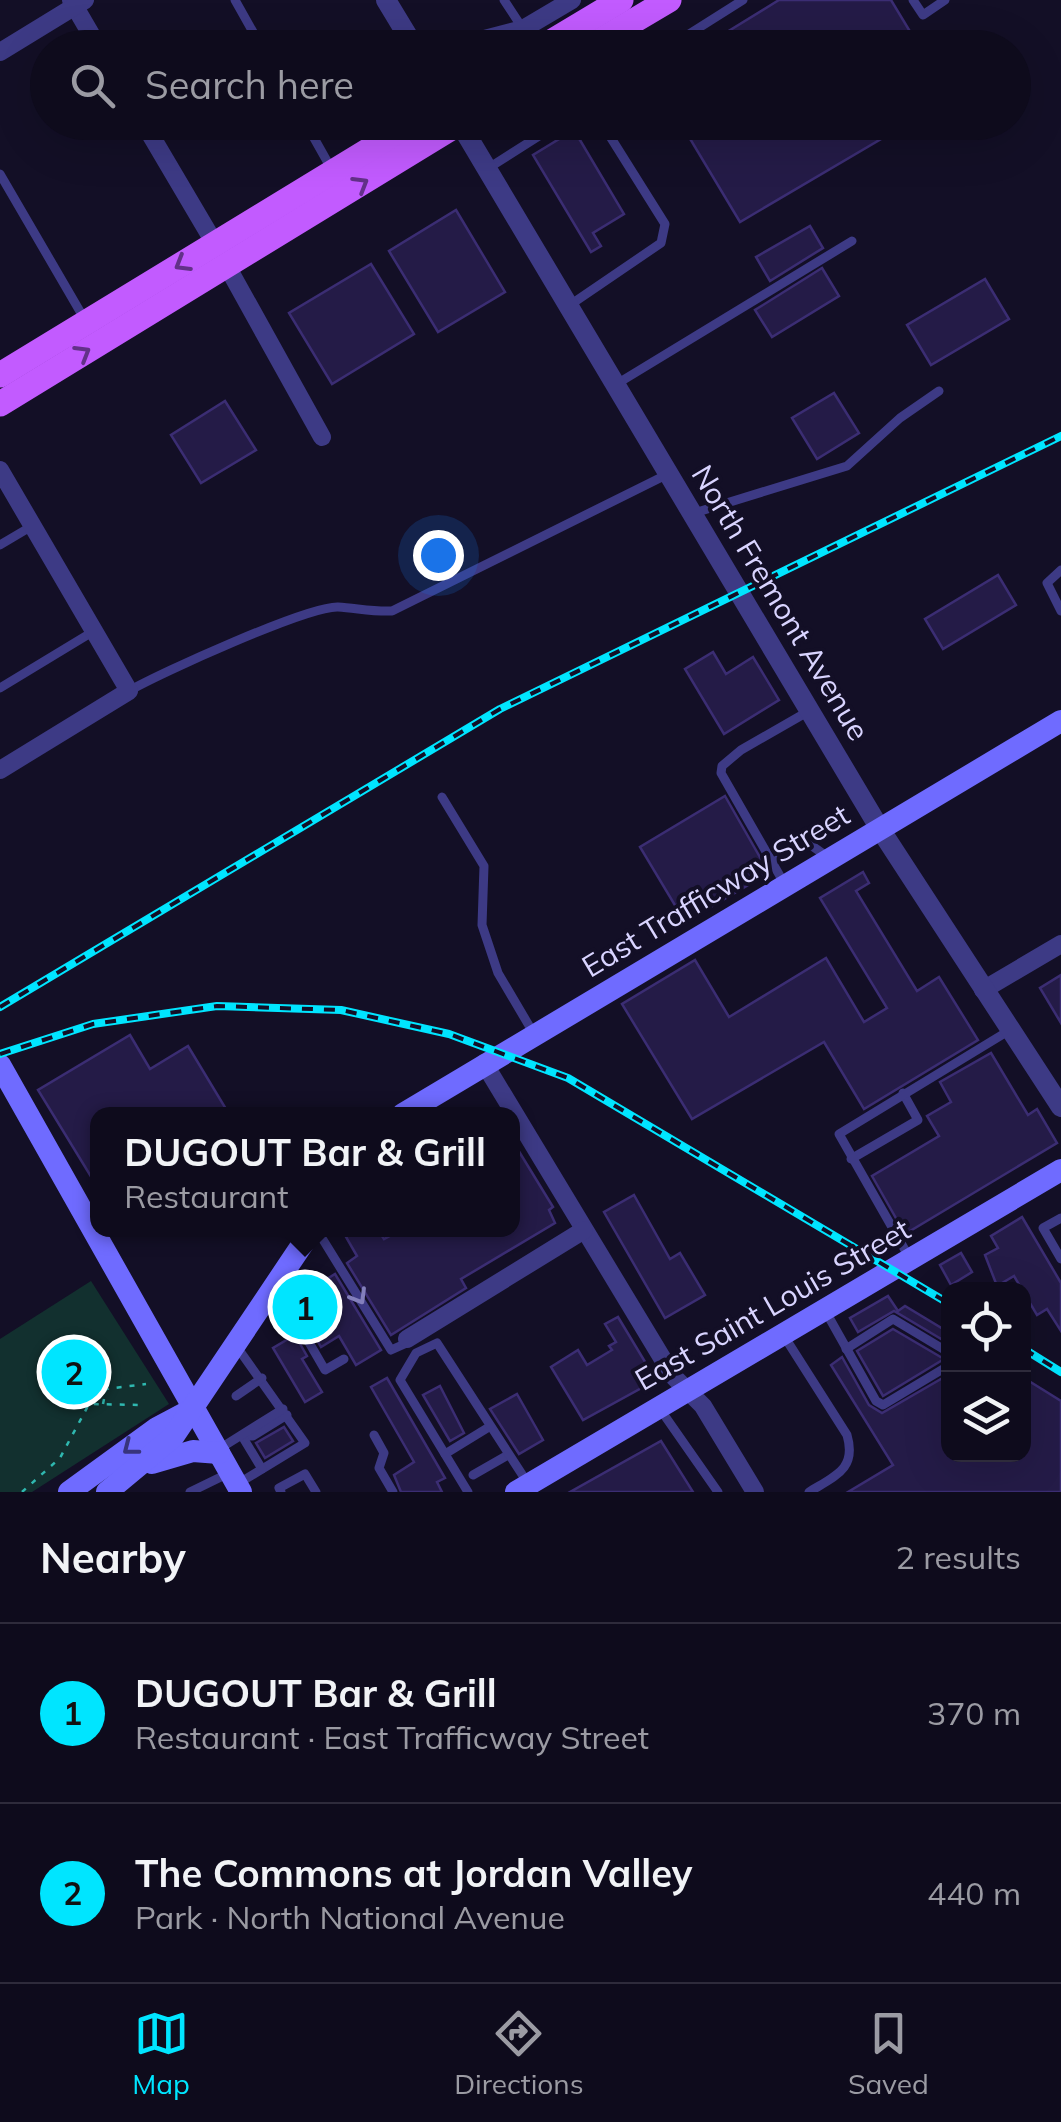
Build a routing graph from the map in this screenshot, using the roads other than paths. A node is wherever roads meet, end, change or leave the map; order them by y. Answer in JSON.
{"nodes":[{"id":1,"x":235,"y":0,"type":"edge"},
{"id":2,"x":386,"y":0,"type":"edge"},
{"id":3,"x":504,"y":0,"type":"edge"},
{"id":4,"x":572,"y":0,"type":"edge"},
{"id":5,"x":621,"y":0,"type":"edge"},
{"id":6,"x":669,"y":0,"type":"edge"},
{"id":7,"x":743,"y":0,"type":"edge"},
{"id":8,"x":913,"y":0,"type":"edge"},
{"id":9,"x":945,"y":0,"type":"edge"},
{"id":10,"x":77,"y":2,"type":"edge"},
{"id":11,"x":34,"y":30,"type":"edge"},
{"id":12,"x":90,"y":30,"type":"edge"},
{"id":13,"x":252,"y":30,"type":"edge"},
{"id":14,"x":404,"y":30,"type":"edge"},
{"id":15,"x":526,"y":30,"type":"edge"},
{"id":16,"x":540,"y":30,"type":"edge"},
{"id":17,"x":551,"y":30,"type":"edge"},
{"id":18,"x":618,"y":30,"type":"edge"},
{"id":19,"x":696,"y":30,"type":"edge"},
{"id":20,"x":30,"y":33,"type":"edge"},
{"id":21,"x":0,"y":52,"type":"edge"},
{"id":22,"x":154,"y":140,"type":"edge"},
{"id":23,"x":315,"y":140,"type":"edge"},
{"id":24,"x":386,"y":140,"type":"edge"},
{"id":25,"x":429,"y":140,"type":"edge"},
{"id":26,"x":470,"y":140,"type":"edge"},
{"id":27,"x":533,"y":140,"type":"edge"},
{"id":28,"x":612,"y":140,"type":"edge"},
{"id":29,"x":487,"y":169,"type":"junction"},
{"id":30,"x":334,"y":172,"type":"junction"},
{"id":31,"x":0,"y":174,"type":"edge"},
{"id":32,"x":852,"y":241,"type":"dead end"},
{"id":33,"x":221,"y":255,"type":"junction"},
{"id":34,"x":568,"y":306,"type":"junction"},
{"id":35,"x":87,"y":322,"type":"junction"},
{"id":36,"x":0,"y":374,"type":"edge"},
{"id":37,"x":615,"y":385,"type":"junction"},
{"id":38,"x":939,"y":390,"type":"dead end"},
{"id":39,"x":0,"y":404,"type":"edge"},
{"id":40,"x":322,"y":437,"type":"dead end"},
{"id":41,"x":0,"y":470,"type":"edge"},
{"id":42,"x":668,"y":474,"type":"junction"},
{"id":43,"x":692,"y":514,"type":"junction"},
{"id":44,"x":33,"y":526,"type":"junction"},
{"id":45,"x":0,"y":545,"type":"edge"},
{"id":46,"x":1061,"y":570,"type":"edge"},
{"id":47,"x":1061,"y":611,"type":"edge"},
{"id":48,"x":94,"y":631,"type":"junction"},
{"id":49,"x":0,"y":688,"type":"edge"},
{"id":50,"x":129,"y":691,"type":"junction"},
{"id":51,"x":809,"y":711,"type":"junction"},
{"id":52,"x":1061,"y":721,"type":"edge"},
{"id":53,"x":0,"y":770,"type":"edge"},
{"id":54,"x":442,"y":798,"type":"dead end"},
{"id":55,"x":880,"y":829,"type":"junction"},
{"id":56,"x":829,"y":859,"type":"junction"},
{"id":57,"x":772,"y":862,"type":"junction"},
{"id":58,"x":785,"y":885,"type":"junction"},
{"id":59,"x":1061,"y":944,"type":"edge"},
{"id":60,"x":984,"y":990,"type":"junction"},
{"id":61,"x":1010,"y":1030,"type":"junction"},
{"id":62,"x":534,"y":1034,"type":"junction"},
{"id":63,"x":484,"y":1063,"type":"junction"},
{"id":64,"x":0,"y":1065,"type":"edge"},
{"id":65,"x":903,"y":1093,"type":"junction"},
{"id":66,"x":415,"y":1107,"type":"edge"},
{"id":67,"x":510,"y":1107,"type":"edge"},
{"id":68,"x":1061,"y":1107,"type":"edge"},
{"id":69,"x":520,"y":1123,"type":"edge"},
{"id":70,"x":851,"y":1158,"type":"junction"},
{"id":71,"x":1061,"y":1170,"type":"edge"},
{"id":72,"x":1061,"y":1218,"type":"edge"},
{"id":73,"x":90,"y":1225,"type":"edge"},
{"id":74,"x":584,"y":1230,"type":"junction"},
{"id":75,"x":97,"y":1237,"type":"edge"},
{"id":76,"x":309,"y":1237,"type":"edge"},
{"id":77,"x":318,"y":1237,"type":"edge"},
{"id":78,"x":1061,"y":1259,"type":"edge"},
{"id":79,"x":910,"y":1260,"type":"junction"},
{"id":80,"x":267,"y":1298,"type":"junction"},
{"id":81,"x":825,"y":1310,"type":"junction"},
{"id":82,"x":783,"y":1334,"type":"junction"},
{"id":83,"x":236,"y":1346,"type":"junction"},
{"id":84,"x":412,"y":1346,"type":"junction"},
{"id":85,"x":941,"y":1347,"type":"edge"},
{"id":86,"x":846,"y":1349,"type":"junction"},
{"id":87,"x":344,"y":1359,"type":"dead end"},
{"id":88,"x":941,"y":1370,"type":"edge"},
{"id":89,"x":262,"y":1378,"type":"junction"},
{"id":90,"x":687,"y":1390,"type":"junction"},
{"id":91,"x":236,"y":1396,"type":"dead end"},
{"id":92,"x":659,"y":1407,"type":"junction"},
{"id":93,"x":194,"y":1409,"type":"junction"},
{"id":94,"x":285,"y":1412,"type":"junction"},
{"id":95,"x":489,"y":1427,"type":"junction"},
{"id":96,"x":374,"y":1435,"type":"dead end"},
{"id":97,"x":242,"y":1436,"type":"junction"},
{"id":98,"x":445,"y":1454,"type":"junction"},
{"id":99,"x":508,"y":1455,"type":"junction"},
{"id":100,"x":262,"y":1469,"type":"junction"},
{"id":101,"x":135,"y":1471,"type":"junction"},
{"id":102,"x":228,"y":1471,"type":"edge"},
{"id":103,"x":473,"y":1475,"type":"dead end"},
{"id":104,"x":466,"y":1488,"type":"edge"},
{"id":105,"x":522,"y":1488,"type":"edge"},
{"id":106,"x":69,"y":1492,"type":"edge"},
{"id":107,"x":107,"y":1492,"type":"edge"},
{"id":108,"x":190,"y":1492,"type":"edge"},
{"id":109,"x":281,"y":1492,"type":"edge"},
{"id":110,"x":316,"y":1492,"type":"edge"},
{"id":111,"x":393,"y":1492,"type":"edge"},
{"id":112,"x":452,"y":1492,"type":"edge"},
{"id":113,"x":718,"y":1492,"type":"edge"},
{"id":114,"x":755,"y":1492,"type":"edge"},
{"id":115,"x":808,"y":1492,"type":"edge"}],
"edges":[{"from":1,"to":13,"type":"lane"},
{"from":2,"to":14,"type":"street"},
{"from":3,"to":15,"type":"lane"},
{"from":4,"to":16,"type":"street"},
{"from":5,"to":17,"type":"main road"},
{"from":6,"to":18,"type":"main road"},
{"from":7,"to":19,"type":"lane"},
{"from":8,"to":9,"type":"lane"},
{"from":10,"to":11,"type":"street"},
{"from":10,"to":12,"type":"street"},
{"from":20,"to":21,"type":"street"},
{"from":22,"to":33,"type":"street"},
{"from":23,"to":30,"type":"lane"},
{"from":24,"to":30,"type":"main road"},
{"from":33,"to":25,"type":"main road","one_way":true},
{"from":26,"to":29,"type":"street","name":"North Fremont Avenue"},
{"from":27,"to":29,"type":"lane"},
{"from":28,"to":34,"type":"lane"},
{"from":29,"to":34,"type":"street","name":"North Fremont Avenue"},
{"from":30,"to":33,"type":"main road"},
{"from":31,"to":35,"type":"lane"},
{"from":32,"to":37,"type":"lane"},
{"from":33,"to":35,"type":"main road","one_way":true},
{"from":39,"to":33,"type":"main road","one_way":true},
{"from":33,"to":40,"type":"street"},
{"from":34,"to":37,"type":"street","name":"North Fremont Avenue"},
{"from":35,"to":36,"type":"main road"},
{"from":37,"to":42,"type":"street","name":"North Fremont Avenue"},
{"from":38,"to":43,"type":"lane"},
{"from":41,"to":44,"type":"street"},
{"from":42,"to":43,"type":"street","name":"North Fremont Avenue"},
{"from":42,"to":50,"type":"lane"},
{"from":43,"to":51,"type":"street","name":"North Fremont Avenue"},
{"from":44,"to":45,"type":"lane"},
{"from":44,"to":48,"type":"street"},
{"from":46,"to":47,"type":"lane"},
{"from":48,"to":49,"type":"lane"},
{"from":48,"to":50,"type":"street"},
{"from":50,"to":53,"type":"street"},
{"from":51,"to":55,"type":"street","name":"North Fremont Avenue"},
{"from":51,"to":57,"type":"lane"},
{"from":52,"to":55,"type":"main road","name":"East Trafficway Street"},
{"from":54,"to":62,"type":"lane"},
{"from":55,"to":56,"type":"main road","name":"East Trafficway Street"},
{"from":55,"to":60,"type":"street","name":"North Fremont Avenue"},
{"from":56,"to":57,"type":"lane"},
{"from":56,"to":58,"type":"main road","name":"East Trafficway Street"},
{"from":57,"to":58,"type":"lane"},
{"from":58,"to":62,"type":"main road","name":"East Trafficway Street"},
{"from":59,"to":60,"type":"street"},
{"from":60,"to":61,"type":"street","name":"North Fremont Avenue"},
{"from":61,"to":65,"type":"lane"},
{"from":61,"to":68,"type":"street","name":"North Fremont Avenue"},
{"from":62,"to":63,"type":"main road","name":"East Trafficway Street"},
{"from":63,"to":66,"type":"main road","name":"East Trafficway Street"},
{"from":63,"to":67,"type":"street"},
{"from":64,"to":73,"type":"main road"},
{"from":65,"to":70,"type":"lane"},
{"from":65,"to":70,"type":"lane"},
{"from":69,"to":74,"type":"street"},
{"from":70,"to":79,"type":"lane"},
{"from":71,"to":79,"type":"main road","name":"East Saint Louis Street"},
{"from":72,"to":78,"type":"lane"},
{"from":74,"to":84,"type":"street"},
{"from":74,"to":90,"type":"street"},
{"from":75,"to":93,"type":"main road"},
{"from":76,"to":80,"type":"main road"},
{"from":77,"to":84,"type":"lane","one_way":true},
{"from":79,"to":81,"type":"main road","name":"East Saint Louis Street"},
{"from":80,"to":83,"type":"main road"},
{"from":80,"to":87,"type":"lane"},
{"from":81,"to":82,"type":"main road","name":"East Saint Louis Street"},
{"from":81,"to":86,"type":"lane"},
{"from":82,"to":90,"type":"main road","name":"East Saint Louis Street"},
{"from":82,"to":115,"type":"lane"},
{"from":83,"to":89,"type":"lane"},
{"from":83,"to":93,"type":"main road"},
{"from":84,"to":95,"type":"lane"},
{"from":84,"to":98,"type":"lane"},
{"from":85,"to":86,"type":"lane"},
{"from":86,"to":88,"type":"lane"},
{"from":89,"to":91,"type":"lane"},
{"from":89,"to":94,"type":"lane"},
{"from":90,"to":92,"type":"main road","name":"East Saint Louis Street"},
{"from":90,"to":114,"type":"street"},
{"from":92,"to":105,"type":"main road","name":"East Saint Louis Street"},
{"from":92,"to":113,"type":"lane"},
{"from":93,"to":101,"type":"main road"},
{"from":93,"to":102,"type":"main road"},
{"from":93,"to":106,"type":"main road","one_way":true},
{"from":94,"to":97,"type":"lane"},
{"from":94,"to":100,"type":"lane"},
{"from":95,"to":98,"type":"lane"},
{"from":95,"to":99,"type":"lane"},
{"from":96,"to":111,"type":"lane"},
{"from":97,"to":100,"type":"lane"},
{"from":97,"to":102,"type":"lane"},
{"from":98,"to":104,"type":"lane"},
{"from":99,"to":103,"type":"lane"},
{"from":99,"to":105,"type":"lane"},
{"from":100,"to":102,"type":"lane"},
{"from":101,"to":102,"type":"main road"},
{"from":101,"to":107,"type":"main road"},
{"from":102,"to":108,"type":"lane"},
{"from":104,"to":112,"type":"lane"},
{"from":109,"to":110,"type":"lane"}]}
